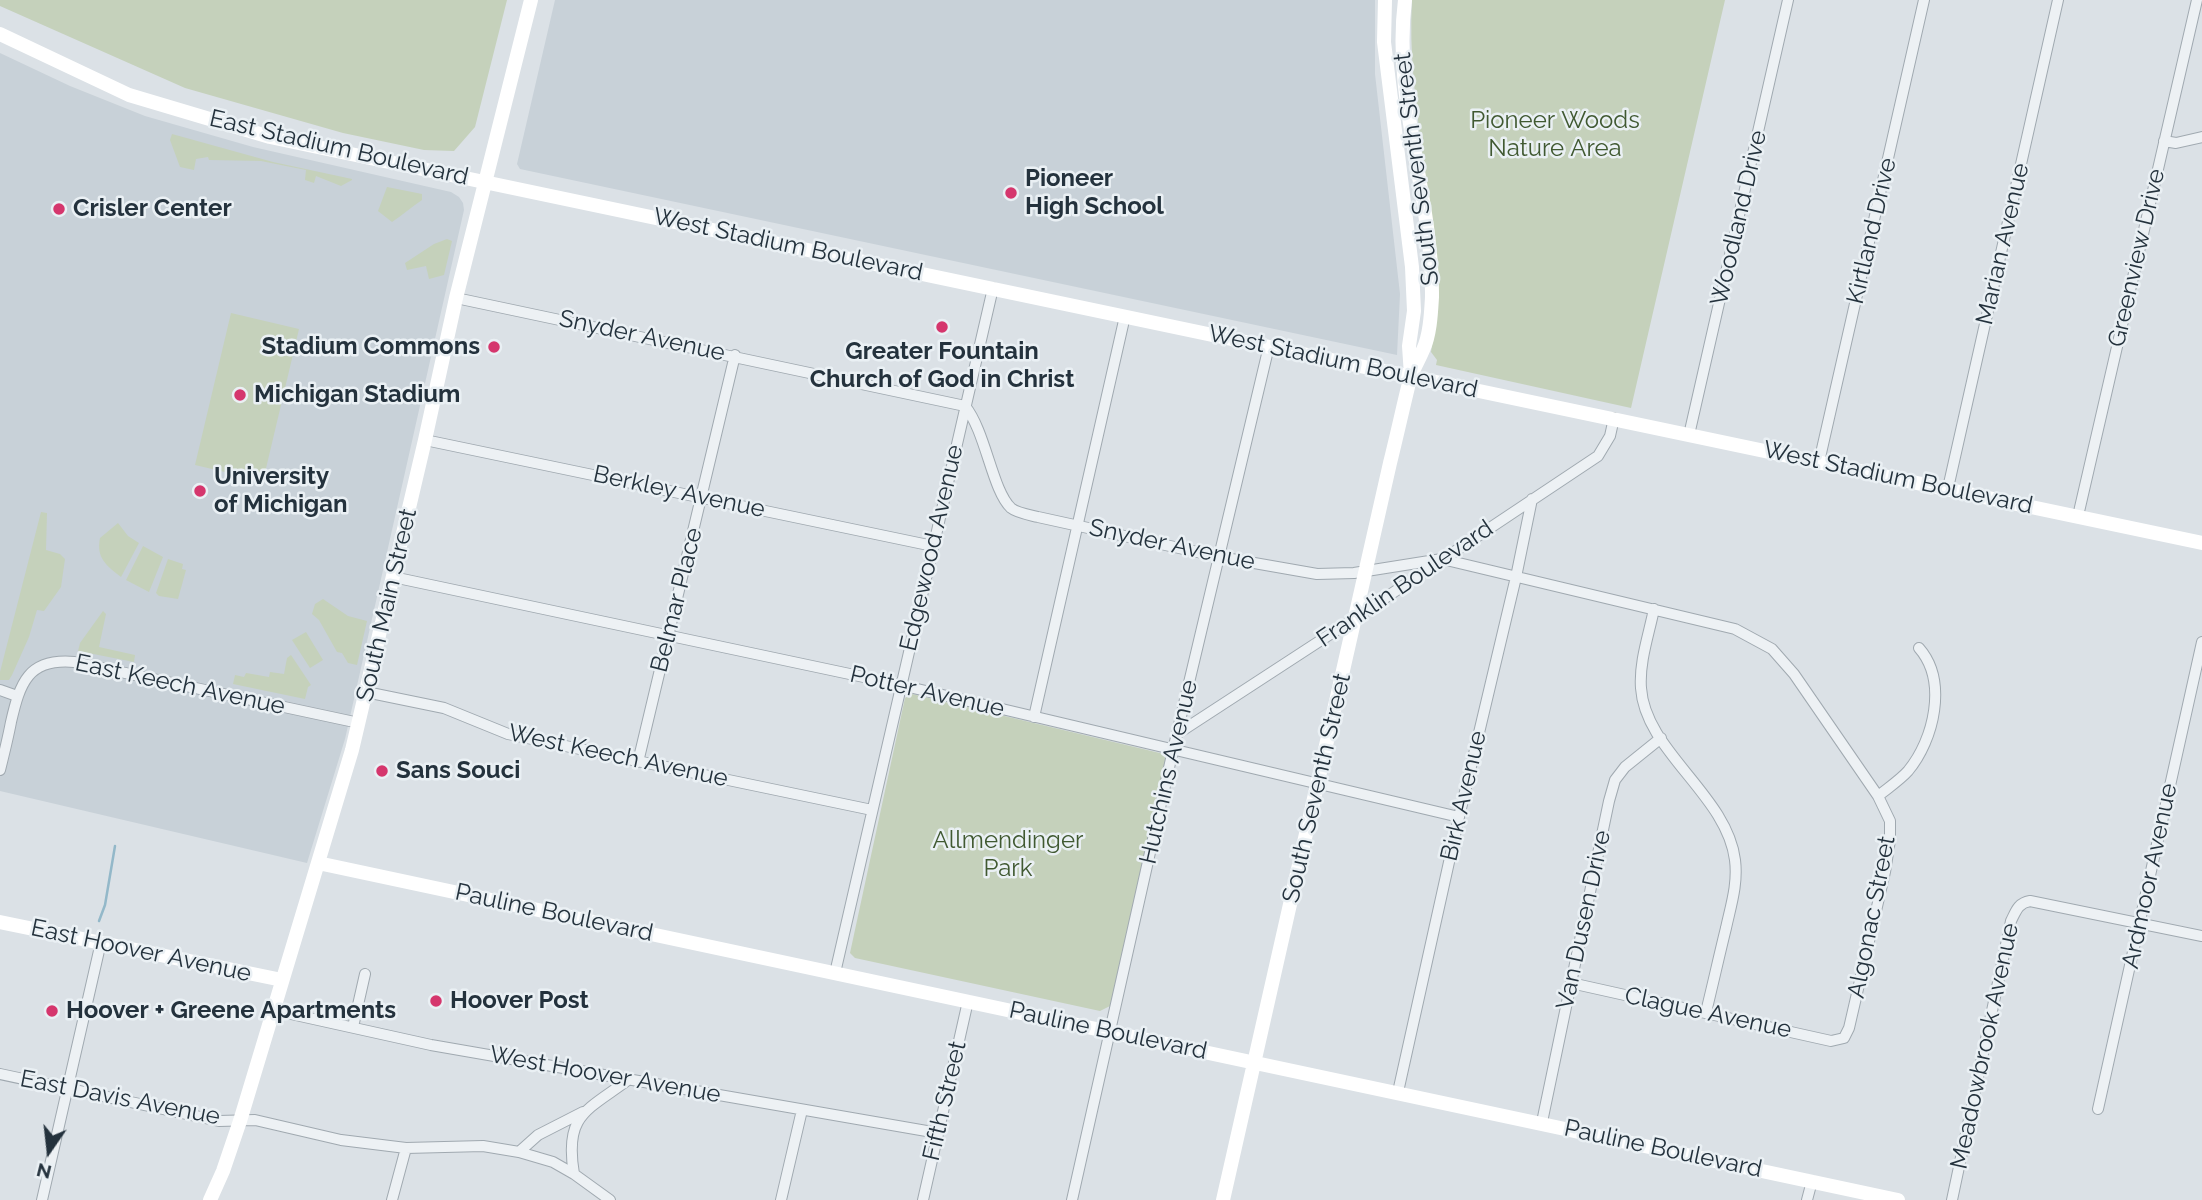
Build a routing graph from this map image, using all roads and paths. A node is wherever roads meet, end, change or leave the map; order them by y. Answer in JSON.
{"nodes":[{"id":1,"x":531,"y":0,"type":"edge"},
{"id":2,"x":1385,"y":0,"type":"edge"},
{"id":3,"x":1405,"y":0,"type":"edge"},
{"id":4,"x":1788,"y":0,"type":"edge"},
{"id":5,"x":1924,"y":0,"type":"edge"},
{"id":6,"x":2058,"y":0,"type":"edge"},
{"id":7,"x":2197,"y":0,"type":"edge"},
{"id":8,"x":0,"y":34,"type":"edge"},
{"id":9,"x":2202,"y":137,"type":"edge"},
{"id":10,"x":2164,"y":141,"type":"junction"},
{"id":11,"x":484,"y":181,"type":"junction"},
{"id":12,"x":993,"y":288,"type":"junction"},
{"id":13,"x":456,"y":298,"type":"junction"},
{"id":14,"x":1125,"y":316,"type":"junction"},
{"id":15,"x":1269,"y":346,"type":"junction"},
{"id":16,"x":735,"y":355,"type":"junction"},
{"id":17,"x":1411,"y":376,"type":"junction"},
{"id":18,"x":965,"y":406,"type":"junction"},
{"id":19,"x":1614,"y":418,"type":"junction"},
{"id":20,"x":1689,"y":435,"type":"junction"},
{"id":21,"x":425,"y":440,"type":"junction"},
{"id":22,"x":1819,"y":462,"type":"junction"},
{"id":23,"x":1948,"y":488,"type":"junction"},
{"id":24,"x":702,"y":497,"type":"junction"},
{"id":25,"x":1532,"y":499,"type":"junction"},
{"id":26,"x":2078,"y":516,"type":"junction"},
{"id":27,"x":1077,"y":526,"type":"junction"},
{"id":28,"x":2202,"y":543,"type":"edge"},
{"id":29,"x":933,"y":546,"type":"junction"},
{"id":30,"x":1220,"y":557,"type":"junction"},
{"id":31,"x":1442,"y":559,"type":"junction"},
{"id":32,"x":1366,"y":570,"type":"junction"},
{"id":33,"x":393,"y":577,"type":"junction"},
{"id":34,"x":1516,"y":577,"type":"junction"},
{"id":35,"x":1654,"y":609,"type":"junction"},
{"id":36,"x":1355,"y":618,"type":"junction"},
{"id":37,"x":669,"y":635,"type":"junction"},
{"id":38,"x":2202,"y":642,"type":"edge"},
{"id":39,"x":1919,"y":648,"type":"dead end"},
{"id":40,"x":901,"y":685,"type":"junction"},
{"id":41,"x":0,"y":690,"type":"edge"},
{"id":42,"x":366,"y":692,"type":"junction"},
{"id":43,"x":17,"y":696,"type":"junction"},
{"id":44,"x":1034,"y":717,"type":"junction"},
{"id":45,"x":359,"y":723,"type":"junction"},
{"id":46,"x":1177,"y":734,"type":"junction"},
{"id":47,"x":1661,"y":738,"type":"junction"},
{"id":48,"x":1173,"y":750,"type":"junction"},
{"id":49,"x":638,"y":762,"type":"junction"},
{"id":50,"x":0,"y":770,"type":"edge"},
{"id":51,"x":1318,"y":784,"type":"junction"},
{"id":52,"x":1878,"y":796,"type":"junction"},
{"id":53,"x":873,"y":810,"type":"junction"},
{"id":54,"x":1459,"y":817,"type":"junction"},
{"id":55,"x":318,"y":863,"type":"junction"},
{"id":56,"x":0,"y":922,"type":"edge"},
{"id":57,"x":2140,"y":923,"type":"junction"},
{"id":58,"x":2202,"y":936,"type":"edge"},
{"id":59,"x":101,"y":942,"type":"junction"},
{"id":60,"x":835,"y":973,"type":"junction"},
{"id":61,"x":365,"y":974,"type":"dead end"},
{"id":62,"x":282,"y":980,"type":"junction"},
{"id":63,"x":1572,"y":983,"type":"junction"},
{"id":64,"x":968,"y":1001,"type":"junction"},
{"id":65,"x":273,"y":1010,"type":"junction"},
{"id":66,"x":1706,"y":1012,"type":"junction"},
{"id":67,"x":353,"y":1027,"type":"junction"},
{"id":68,"x":1111,"y":1031,"type":"junction"},
{"id":69,"x":1844,"y":1038,"type":"joint"},
{"id":70,"x":1255,"y":1062,"type":"junction"},
{"id":71,"x":0,"y":1074,"type":"edge"},
{"id":72,"x":628,"y":1080,"type":"junction"},
{"id":73,"x":67,"y":1090,"type":"junction"},
{"id":74,"x":1398,"y":1092,"type":"junction"},
{"id":75,"x":2098,"y":1109,"type":"dead end"},
{"id":76,"x":802,"y":1110,"type":"junction"},
{"id":77,"x":584,"y":1111,"type":"junction"},
{"id":78,"x":240,"y":1121,"type":"junction"},
{"id":79,"x":1542,"y":1122,"type":"junction"},
{"id":80,"x":938,"y":1133,"type":"junction"},
{"id":81,"x":406,"y":1148,"type":"junction"},
{"id":82,"x":519,"y":1152,"type":"junction"},
{"id":83,"x":574,"y":1174,"type":"junction"},
{"id":84,"x":1812,"y":1181,"type":"junction"},
{"id":85,"x":42,"y":1200,"type":"edge"},
{"id":86,"x":210,"y":1200,"type":"edge"},
{"id":87,"x":392,"y":1200,"type":"edge"},
{"id":88,"x":610,"y":1200,"type":"edge"},
{"id":89,"x":781,"y":1200,"type":"edge"},
{"id":90,"x":923,"y":1200,"type":"edge"},
{"id":91,"x":1072,"y":1200,"type":"edge"},
{"id":92,"x":1223,"y":1200,"type":"edge"},
{"id":93,"x":1807,"y":1200,"type":"edge"},
{"id":94,"x":1898,"y":1200,"type":"edge"},
{"id":95,"x":1952,"y":1200,"type":"edge"}],
"edges":[{"from":1,"to":11,"type":"main road","name":"South Main Street"},
{"from":2,"to":17,"type":"main road","name":"South Seventh Street"},
{"from":3,"to":17,"type":"main road","name":"South Seventh Street"},
{"from":4,"to":20,"type":"street","name":"Woodland Drive"},
{"from":5,"to":22,"type":"street","name":"Kirtland Drive"},
{"from":6,"to":23,"type":"street","name":"Marian Avenue"},
{"from":7,"to":10,"type":"street","name":"Greenview Drive"},
{"from":8,"to":11,"type":"main road","name":"East Stadium Boulevard"},
{"from":9,"to":10,"type":"street"},
{"from":10,"to":26,"type":"street","name":"Greenview Drive"},
{"from":11,"to":12,"type":"main road","name":"West Stadium Boulevard"},
{"from":11,"to":13,"type":"main road","name":"South Main Street"},
{"from":12,"to":14,"type":"main road","name":"West Stadium Boulevard"},
{"from":12,"to":18,"type":"street","name":"Edgewood Avenue"},
{"from":13,"to":16,"type":"street","name":"Snyder Avenue"},
{"from":13,"to":21,"type":"main road","name":"South Main Street"},
{"from":14,"to":15,"type":"main road","name":"West Stadium Boulevard"},
{"from":14,"to":27,"type":"street"},
{"from":15,"to":17,"type":"main road","name":"West Stadium Boulevard"},
{"from":15,"to":30,"type":"street","name":"Hutchins Avenue"},
{"from":16,"to":18,"type":"street","name":"Snyder Avenue"},
{"from":16,"to":24,"type":"street","name":"Belmar Place"},
{"from":17,"to":19,"type":"main road","name":"West Stadium Boulevard"},
{"from":17,"to":32,"type":"main road","name":"South Seventh Street"},
{"from":18,"to":27,"type":"street","name":"Snyder Avenue"},
{"from":18,"to":29,"type":"street","name":"Edgewood Avenue"},
{"from":19,"to":20,"type":"main road","name":"West Stadium Boulevard"},
{"from":19,"to":25,"type":"street","name":"Franklin Boulevard"},
{"from":20,"to":22,"type":"main road","name":"West Stadium Boulevard"},
{"from":21,"to":24,"type":"street","name":"Berkley Avenue"},
{"from":21,"to":33,"type":"main road","name":"South Main Street"},
{"from":22,"to":23,"type":"main road","name":"West Stadium Boulevard"},
{"from":23,"to":26,"type":"main road","name":"West Stadium Boulevard"},
{"from":24,"to":29,"type":"street","name":"Berkley Avenue"},
{"from":24,"to":37,"type":"street","name":"Belmar Place"},
{"from":25,"to":31,"type":"street","name":"Franklin Boulevard"},
{"from":25,"to":34,"type":"street","name":"Birk Avenue"},
{"from":26,"to":28,"type":"main road","name":"West Stadium Boulevard"},
{"from":27,"to":30,"type":"street","name":"Snyder Avenue"},
{"from":27,"to":44,"type":"street"},
{"from":29,"to":40,"type":"street","name":"Edgewood Avenue"},
{"from":30,"to":32,"type":"street","name":"Snyder Avenue"},
{"from":30,"to":46,"type":"street","name":"Hutchins Avenue"},
{"from":31,"to":32,"type":"street","name":"Snyder Avenue"},
{"from":31,"to":34,"type":"street","name":"Snyder Avenue"},
{"from":31,"to":36,"type":"street","name":"Franklin Boulevard"},
{"from":32,"to":36,"type":"main road","name":"South Seventh Street"},
{"from":33,"to":37,"type":"street","name":"Potter Avenue"},
{"from":33,"to":42,"type":"main road","name":"South Main Street"},
{"from":34,"to":35,"type":"street","name":"Snyder Avenue"},
{"from":34,"to":54,"type":"street","name":"Birk Avenue"},
{"from":35,"to":47,"type":"street"},
{"from":35,"to":52,"type":"street","name":"Snyder Avenue"},
{"from":36,"to":46,"type":"street","name":"Franklin Boulevard"},
{"from":36,"to":51,"type":"main road","name":"South Seventh Street"},
{"from":37,"to":40,"type":"street","name":"Potter Avenue"},
{"from":37,"to":49,"type":"street","name":"Belmar Place"},
{"from":38,"to":57,"type":"street","name":"Ardmoor Avenue"},
{"from":39,"to":52,"type":"street"},
{"from":40,"to":44,"type":"street","name":"Potter Avenue"},
{"from":40,"to":53,"type":"street","name":"Edgewood Avenue"},
{"from":41,"to":43,"type":"street"},
{"from":42,"to":45,"type":"main road","name":"South Main Street"},
{"from":42,"to":49,"type":"street","name":"West Keech Avenue"},
{"from":43,"to":45,"type":"street","name":"East Keech Avenue"},
{"from":43,"to":50,"type":"street"},
{"from":44,"to":48,"type":"street","name":"Potter Avenue"},
{"from":45,"to":55,"type":"main road","name":"South Main Street"},
{"from":46,"to":48,"type":"street","name":"Hutchins Avenue"},
{"from":47,"to":63,"type":"street","name":"Van Dusen Drive"},
{"from":47,"to":66,"type":"street"},
{"from":48,"to":51,"type":"street","name":"Potter Avenue"},
{"from":48,"to":68,"type":"street","name":"Hutchins Avenue"},
{"from":49,"to":53,"type":"street","name":"West Keech Avenue"},
{"from":51,"to":54,"type":"street","name":"Potter Avenue"},
{"from":51,"to":70,"type":"main road","name":"South Seventh Street"},
{"from":52,"to":69,"type":"street","name":"Algonac Street"},
{"from":53,"to":60,"type":"street","name":"Edgewood Avenue"},
{"from":54,"to":74,"type":"street","name":"Birk Avenue"},
{"from":55,"to":60,"type":"main road","name":"Pauline Boulevard"},
{"from":55,"to":62,"type":"main road","name":"South Main Street"},
{"from":56,"to":59,"type":"main road","name":"East Hoover Avenue"},
{"from":57,"to":58,"type":"street"},
{"from":57,"to":75,"type":"street","name":"Ardmoor Avenue"},
{"from":57,"to":95,"type":"street","name":"Meadowbrook Avenue"},
{"from":59,"to":62,"type":"main road","name":"East Hoover Avenue"},
{"from":59,"to":73,"type":"street"},
{"from":60,"to":64,"type":"main road","name":"Pauline Boulevard"},
{"from":61,"to":67,"type":"street"},
{"from":62,"to":65,"type":"main road","name":"South Main Street"},
{"from":63,"to":66,"type":"street","name":"Clague Avenue"},
{"from":63,"to":79,"type":"street","name":"Van Dusen Drive"},
{"from":64,"to":68,"type":"main road","name":"Pauline Boulevard"},
{"from":64,"to":80,"type":"street","name":"Fifth Street"},
{"from":65,"to":67,"type":"street","name":"West Hoover Avenue"},
{"from":65,"to":78,"type":"main road","name":"South Main Street"},
{"from":66,"to":69,"type":"street","name":"Clague Avenue"},
{"from":67,"to":72,"type":"street","name":"West Hoover Avenue"},
{"from":68,"to":70,"type":"main road","name":"Pauline Boulevard"},
{"from":68,"to":91,"type":"street","name":"Hutchins Avenue"},
{"from":70,"to":74,"type":"main road","name":"Pauline Boulevard"},
{"from":70,"to":92,"type":"main road","name":"South Seventh Street"},
{"from":71,"to":73,"type":"street","name":"East Davis Avenue"},
{"from":72,"to":76,"type":"street","name":"West Hoover Avenue"},
{"from":72,"to":77,"type":"street"},
{"from":73,"to":78,"type":"street","name":"East Davis Avenue"},
{"from":73,"to":85,"type":"street"},
{"from":74,"to":79,"type":"main road","name":"Pauline Boulevard"},
{"from":76,"to":80,"type":"street","name":"West Hoover Avenue"},
{"from":76,"to":89,"type":"street"},
{"from":77,"to":82,"type":"street"},
{"from":77,"to":83,"type":"street"},
{"from":78,"to":81,"type":"street","name":"East Davis Avenue"},
{"from":78,"to":86,"type":"main road","name":"South Main Street"},
{"from":79,"to":84,"type":"main road","name":"Pauline Boulevard"},
{"from":80,"to":90,"type":"street","name":"Fifth Street"},
{"from":81,"to":82,"type":"street","name":"East Davis Avenue"},
{"from":81,"to":87,"type":"street"},
{"from":82,"to":83,"type":"street","name":"East Davis Avenue"},
{"from":83,"to":88,"type":"street","name":"East Davis Avenue"},
{"from":84,"to":93,"type":"street"},
{"from":84,"to":94,"type":"main road","name":"Pauline Boulevard"}]}
